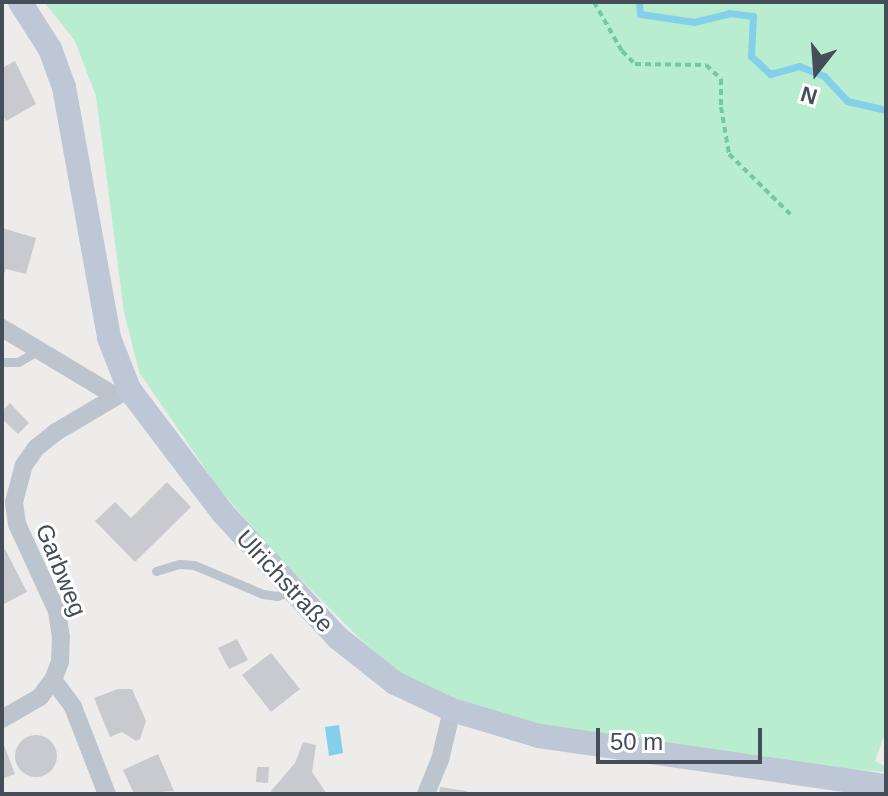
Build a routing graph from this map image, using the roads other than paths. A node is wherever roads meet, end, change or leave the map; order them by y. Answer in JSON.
{"nodes":[{"id":1,"x":20,"y":2,"type":"edge"},
{"id":2,"x":2,"y":328,"type":"edge"},
{"id":3,"x":37,"y":351,"type":"junction"},
{"id":4,"x":2,"y":362,"type":"edge"},
{"id":5,"x":122,"y":393,"type":"junction"},
{"id":6,"x":156,"y":571,"type":"dead end"},
{"id":7,"x":292,"y":591,"type":"junction"},
{"id":8,"x":53,"y":680,"type":"junction"},
{"id":9,"x":452,"y":710,"type":"junction"},
{"id":10,"x":2,"y":719,"type":"edge"},
{"id":11,"x":886,"y":786,"type":"edge"},
{"id":12,"x":107,"y":794,"type":"edge"},
{"id":13,"x":426,"y":794,"type":"edge"}],
"edges":[{"from":1,"to":5,"type":"street","name":"Ulrichstraße"},
{"from":2,"to":3,"type":"street"},
{"from":3,"to":4,"type":"lane"},
{"from":3,"to":5,"type":"street"},
{"from":5,"to":7,"type":"street","name":"Ulrichstraße"},
{"from":5,"to":8,"type":"street","name":"Garbweg"},
{"from":6,"to":7,"type":"lane"},
{"from":7,"to":9,"type":"street","name":"Ulrichstraße"},
{"from":8,"to":10,"type":"street"},
{"from":8,"to":12,"type":"street"},
{"from":9,"to":11,"type":"street","name":"Ulrichstraße"},
{"from":9,"to":13,"type":"street"}]}
